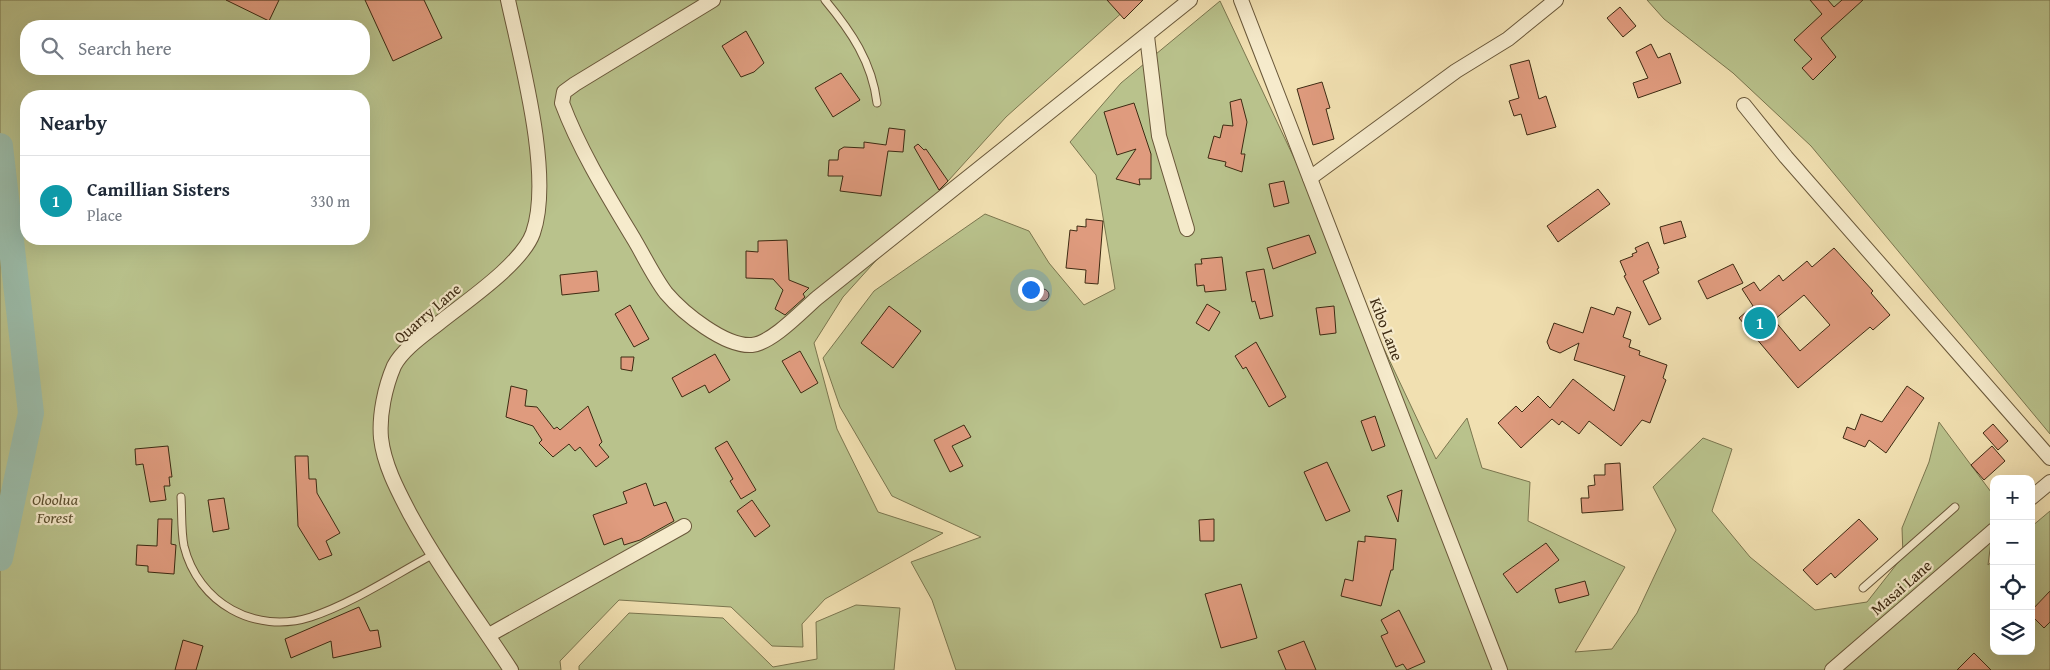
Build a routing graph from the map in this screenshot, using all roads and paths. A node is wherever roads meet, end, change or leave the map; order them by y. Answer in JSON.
{"nodes":[{"id":1,"x":508,"y":0,"type":"edge"},
{"id":2,"x":713,"y":0,"type":"edge"},
{"id":3,"x":825,"y":0,"type":"edge"},
{"id":4,"x":1190,"y":0,"type":"edge"},
{"id":5,"x":1241,"y":0,"type":"edge"},
{"id":6,"x":1556,"y":0,"type":"edge"},
{"id":7,"x":1147,"y":36,"type":"junction"},
{"id":8,"x":877,"y":103,"type":"dead end"},
{"id":9,"x":1744,"y":105,"type":"dead end"},
{"id":10,"x":1310,"y":178,"type":"junction"},
{"id":11,"x":1187,"y":229,"type":"dead end"},
{"id":12,"x":2050,"y":458,"type":"edge"},
{"id":13,"x":2050,"y":482,"type":"edge"},
{"id":14,"x":2035,"y":495,"type":"edge"},
{"id":15,"x":181,"y":497,"type":"dead end"},
{"id":16,"x":1955,"y":507,"type":"dead end"},
{"id":17,"x":684,"y":526,"type":"dead end"},
{"id":18,"x":1990,"y":533,"type":"edge"},
{"id":19,"x":432,"y":554,"type":"junction"},
{"id":20,"x":1863,"y":588,"type":"dead end"},
{"id":21,"x":489,"y":635,"type":"junction"},
{"id":22,"x":511,"y":670,"type":"edge"},
{"id":23,"x":1500,"y":670,"type":"edge"},
{"id":24,"x":1832,"y":670,"type":"edge"}],
"edges":[{"from":1,"to":19,"type":"street","name":"Quarry Lane"},
{"from":2,"to":7,"type":"street"},
{"from":3,"to":8,"type":"lane"},
{"from":4,"to":7,"type":"street"},
{"from":5,"to":10,"type":"street","name":"Kibo Lane"},
{"from":6,"to":10,"type":"street"},
{"from":7,"to":11,"type":"street"},
{"from":9,"to":12,"type":"street"},
{"from":10,"to":23,"type":"street","name":"Kibo Lane"},
{"from":13,"to":14,"type":"street"},
{"from":15,"to":19,"type":"lane"},
{"from":16,"to":20,"type":"lane"},
{"from":17,"to":21,"type":"street"},
{"from":18,"to":24,"type":"street","name":"Masai Lane"},
{"from":19,"to":21,"type":"street","name":"Quarry Lane"},
{"from":21,"to":22,"type":"street","name":"Quarry Lane"}]}
